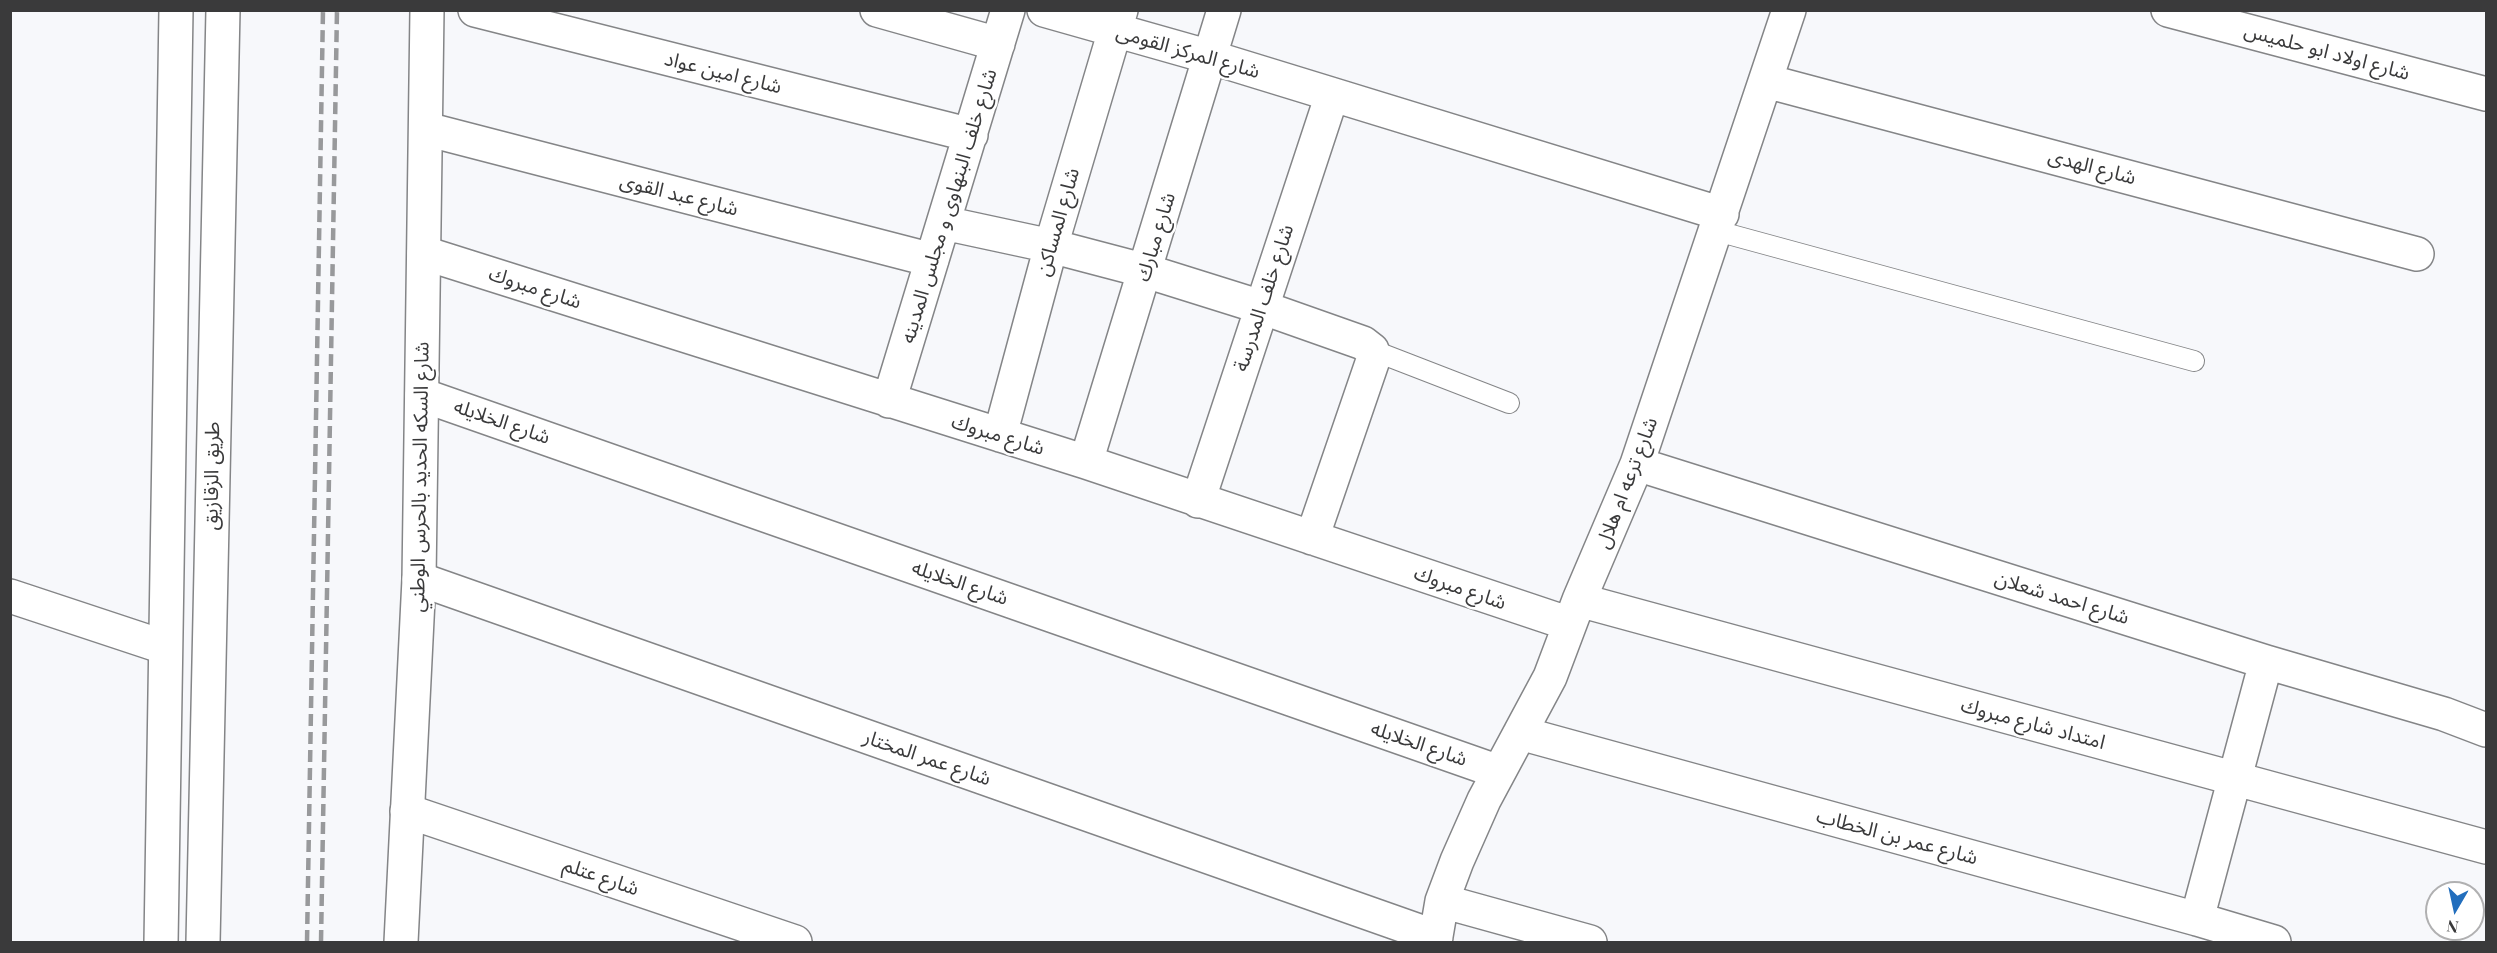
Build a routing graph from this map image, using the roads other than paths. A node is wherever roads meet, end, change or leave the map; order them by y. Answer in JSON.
{"nodes":[{"id":1,"x":176,"y":10,"type":"edge"},
{"id":2,"x":223,"y":10,"type":"edge"},
{"id":3,"x":427,"y":10,"type":"edge"},
{"id":4,"x":475,"y":10,"type":"edge"},
{"id":5,"x":877,"y":10,"type":"edge"},
{"id":6,"x":1008,"y":10,"type":"edge"},
{"id":7,"x":1044,"y":10,"type":"edge"},
{"id":8,"x":1224,"y":10,"type":"edge"},
{"id":9,"x":2168,"y":10,"type":"edge"},
{"id":10,"x":1780,"y":13,"type":"edge"},
{"id":11,"x":1118,"y":21,"type":"edge"},
{"id":12,"x":998,"y":44,"type":"junction"},
{"id":13,"x":1210,"y":57,"type":"junction"},
{"id":14,"x":1766,"y":81,"type":"junction"},
{"id":15,"x":2487,"y":94,"type":"edge"},
{"id":16,"x":1332,"y":96,"type":"junction"},
{"id":17,"x":426,"y":129,"type":"junction"},
{"id":18,"x":971,"y":135,"type":"junction"},
{"id":19,"x":944,"y":223,"type":"junction"},
{"id":20,"x":1719,"y":223,"type":"junction"},
{"id":21,"x":1051,"y":246,"type":"junction"},
{"id":22,"x":424,"y":253,"type":"junction"},
{"id":23,"x":2417,"y":254,"type":"dead end"},
{"id":24,"x":932,"y":260,"type":"junction"},
{"id":25,"x":1146,"y":271,"type":"junction"},
{"id":26,"x":1261,"y":307,"type":"junction"},
{"id":27,"x":1372,"y":350,"type":"junction"},
{"id":28,"x":2194,"y":361,"type":"dead end"},
{"id":29,"x":170,"y":385,"type":"junction"},
{"id":30,"x":214,"y":385,"type":"junction"},
{"id":31,"x":422,"y":395,"type":"junction"},
{"id":32,"x":889,"y":401,"type":"junction"},
{"id":33,"x":1509,"y":403,"type":"dead end"},
{"id":34,"x":1000,"y":435,"type":"junction"},
{"id":35,"x":1086,"y":462,"type":"junction"},
{"id":36,"x":1637,"y":464,"type":"junction"},
{"id":37,"x":1198,"y":501,"type":"junction"},
{"id":38,"x":1312,"y":538,"type":"junction"},
{"id":39,"x":419,"y":579,"type":"junction"},
{"id":40,"x":10,"y":596,"type":"edge"},
{"id":41,"x":1575,"y":612,"type":"junction"},
{"id":42,"x":164,"y":647,"type":"junction"},
{"id":43,"x":2266,"y":662,"type":"junction"},
{"id":44,"x":2444,"y":714,"type":"junction"},
{"id":45,"x":2487,"y":717,"type":"edge"},
{"id":46,"x":2487,"y":730,"type":"edge"},
{"id":47,"x":1520,"y":733,"type":"junction"},
{"id":48,"x":1498,"y":772,"type":"junction"},
{"id":49,"x":2233,"y":778,"type":"junction"},
{"id":50,"x":407,"y":811,"type":"junction"},
{"id":51,"x":2487,"y":848,"type":"edge"},
{"id":52,"x":1442,"y":901,"type":"junction"},
{"id":53,"x":2197,"y":919,"type":"junction"},
{"id":54,"x":1436,"y":940,"type":"edge"},
{"id":55,"x":161,"y":942,"type":"edge"},
{"id":56,"x":203,"y":942,"type":"edge"},
{"id":57,"x":401,"y":942,"type":"edge"},
{"id":58,"x":795,"y":942,"type":"edge"},
{"id":59,"x":1590,"y":942,"type":"edge"},
{"id":60,"x":2274,"y":942,"type":"edge"}],
"edges":[{"from":1,"to":29,"type":"street"},
{"from":2,"to":30,"type":"street","name":"طريق الزقازيق"},
{"from":3,"to":17,"type":"street","name":"شارع السكه الحديد بالحرس الوطني"},
{"from":4,"to":18,"type":"street","name":"شارع امين عواد"},
{"from":5,"to":12,"type":"street"},
{"from":6,"to":12,"type":"street","name":"شارع خلف البنهاوى و مجلس المدينه"},
{"from":7,"to":11,"type":"street","name":"شارع المركز القومى"},
{"from":8,"to":13,"type":"street","name":"شارع مبارك"},
{"from":9,"to":15,"type":"street","name":"شارع اولاد ابو حلميس"},
{"from":10,"to":14,"type":"street","name":"شارع ترعه ام هلال"},
{"from":11,"to":13,"type":"street","name":"شارع المركز القومى"},
{"from":11,"to":21,"type":"street","name":"شارع المساكن"},
{"from":12,"to":18,"type":"street","name":"شارع خلف البنهاوى و مجلس المدينه"},
{"from":13,"to":16,"type":"street","name":"شارع المركز القومى"},
{"from":13,"to":25,"type":"street","name":"شارع مبارك"},
{"from":14,"to":20,"type":"street","name":"شارع ترعه ام هلال"},
{"from":14,"to":23,"type":"street","name":"شارع الهدى"},
{"from":16,"to":20,"type":"street","name":"شارع المركز القومى"},
{"from":16,"to":26,"type":"street","name":"شارع خلف المدرسة"},
{"from":17,"to":22,"type":"street","name":"شارع السكه الحديد بالحرس الوطني"},
{"from":17,"to":24,"type":"street","name":"شارع عبد القوى"},
{"from":18,"to":19,"type":"street","name":"شارع خلف البنهاوى و مجلس المدينه"},
{"from":19,"to":21,"type":"street"},
{"from":19,"to":24,"type":"street","name":"شارع خلف البنهاوى و مجلس المدينه"},
{"from":20,"to":28,"type":"lane"},
{"from":20,"to":36,"type":"street","name":"شارع ترعه ام هلال"},
{"from":21,"to":25,"type":"street"},
{"from":21,"to":34,"type":"street","name":"شارع المساكن"},
{"from":22,"to":31,"type":"street","name":"شارع السكه الحديد بالحرس الوطني"},
{"from":22,"to":32,"type":"street","name":"شارع مبروك"},
{"from":24,"to":32,"type":"street","name":"شارع خلف البنهاوى و مجلس المدينه"},
{"from":25,"to":26,"type":"street"},
{"from":25,"to":35,"type":"street","name":"شارع مبارك"},
{"from":26,"to":27,"type":"street"},
{"from":26,"to":37,"type":"street","name":"شارع خلف المدرسة"},
{"from":27,"to":33,"type":"lane"},
{"from":27,"to":38,"type":"street"},
{"from":29,"to":30,"type":"street"},
{"from":29,"to":42,"type":"street"},
{"from":30,"to":56,"type":"street","name":"طريق الزقازيق"},
{"from":31,"to":39,"type":"street","name":"شارع السكه الحديد بالحرس الوطني"},
{"from":31,"to":48,"type":"street","name":"شارع الخلايله"},
{"from":32,"to":34,"type":"street","name":"شارع مبروك"},
{"from":34,"to":35,"type":"street","name":"شارع مبروك"},
{"from":35,"to":37,"type":"street","name":"شارع مبروك"},
{"from":36,"to":41,"type":"street","name":"شارع ترعه ام هلال"},
{"from":36,"to":43,"type":"street","name":"شارع احمد شعلان"},
{"from":37,"to":38,"type":"street","name":"شارع مبروك"},
{"from":38,"to":41,"type":"street","name":"شارع مبروك"},
{"from":39,"to":50,"type":"street","name":"شارع السكه الحديد بالحرس الوطني"},
{"from":39,"to":54,"type":"street","name":"شارع عمر المختار"},
{"from":40,"to":42,"type":"street"},
{"from":41,"to":47,"type":"street","name":"شارع ترعه ام هلال"},
{"from":41,"to":49,"type":"street","name":"امتداد شارع مبروك"},
{"from":42,"to":55,"type":"street"},
{"from":43,"to":44,"type":"street","name":"شارع احمد شعلان"},
{"from":43,"to":49,"type":"street"},
{"from":44,"to":45,"type":"street"},
{"from":44,"to":46,"type":"street","name":"شارع احمد شعلان"},
{"from":47,"to":48,"type":"street","name":"شارع ترعه ام هلال"},
{"from":47,"to":53,"type":"street","name":"شارع عمر بن الخطاب"},
{"from":48,"to":52,"type":"street","name":"شارع ترعه ام هلال"},
{"from":49,"to":51,"type":"street","name":"امتداد شارع مبروك"},
{"from":49,"to":53,"type":"street"},
{"from":50,"to":57,"type":"street","name":"شارع السكه الحديد بالحرس الوطني"},
{"from":50,"to":58,"type":"street","name":"شارع عتلم"},
{"from":52,"to":54,"type":"street","name":"شارع ترعه ام هلال"},
{"from":52,"to":59,"type":"street"},
{"from":53,"to":60,"type":"street","name":"شارع عمر بن الخطاب"}]}
